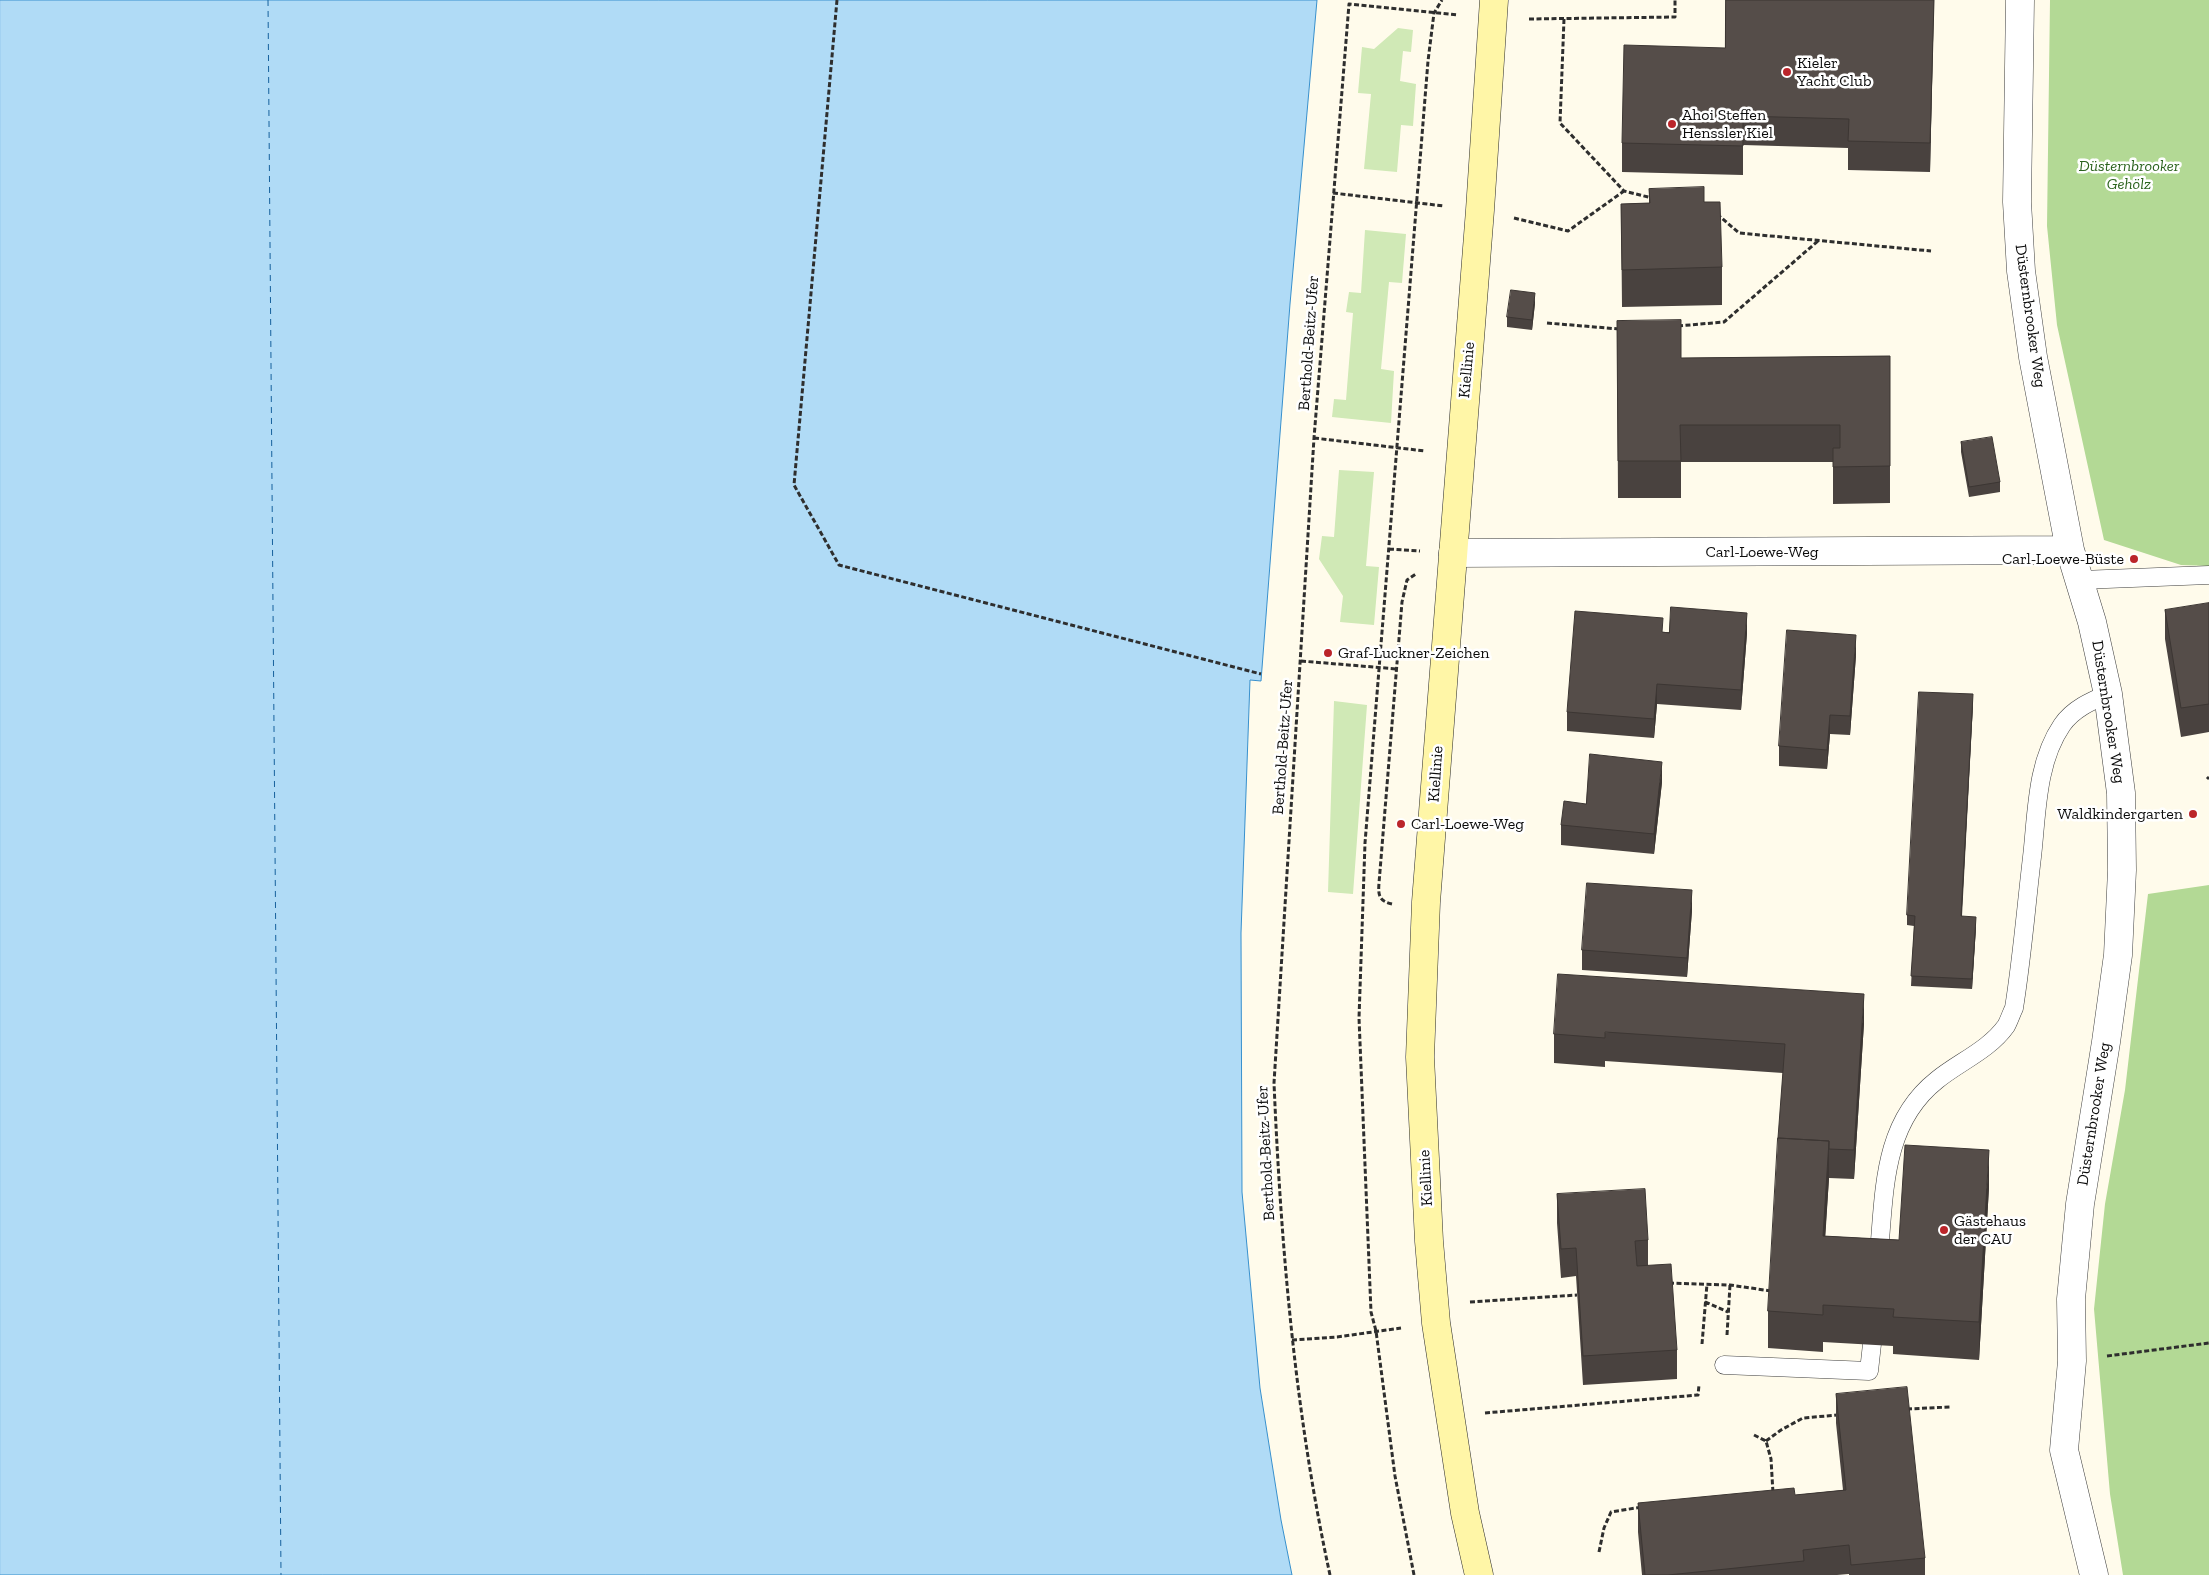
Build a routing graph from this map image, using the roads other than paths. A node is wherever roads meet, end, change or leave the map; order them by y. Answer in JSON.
{"nodes":[{"id":1,"x":2020,"y":0,"type":"edge"},
{"id":2,"x":1494,"y":9,"type":"edge"},
{"id":3,"x":2070,"y":550,"type":"junction"},
{"id":4,"x":1452,"y":563,"type":"junction"},
{"id":5,"x":2209,"y":576,"type":"edge"},
{"id":6,"x":2081,"y":580,"type":"junction"},
{"id":7,"x":2108,"y":694,"type":"junction"},
{"id":8,"x":1877,"y":1276,"type":"edge"},
{"id":9,"x":1872,"y":1344,"type":"edge"},
{"id":10,"x":1724,"y":1365,"type":"road end"},
{"id":11,"x":1479,"y":1575,"type":"edge"},
{"id":12,"x":2094,"y":1575,"type":"edge"}],
"edges":[{"from":1,"to":3,"type":"street","name":"Düsternbrooker Weg"},
{"from":2,"to":4,"type":"street","name":"Kiellinie"},
{"from":3,"to":4,"type":"street","name":"Carl-Loewe-Weg"},
{"from":3,"to":6,"type":"street","name":"Düsternbrooker Weg"},
{"from":4,"to":11,"type":"street","name":"Kiellinie"},
{"from":5,"to":6,"type":"lane"},
{"from":6,"to":7,"type":"street","name":"Düsternbrooker Weg"},
{"from":7,"to":8,"type":"lane"},
{"from":7,"to":12,"type":"street","name":"Düsternbrooker Weg"},
{"from":9,"to":10,"type":"lane"}]}
